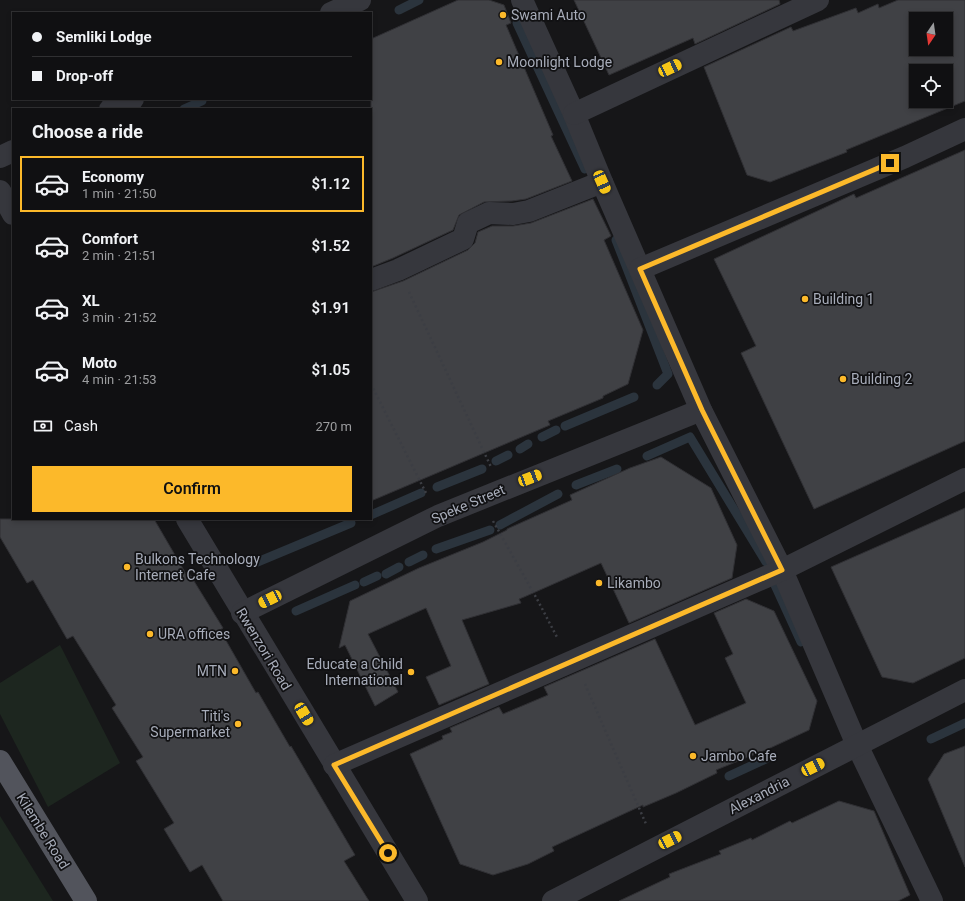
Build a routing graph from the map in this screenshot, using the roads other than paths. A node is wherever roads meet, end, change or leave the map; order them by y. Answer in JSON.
{"nodes":[{"id":1,"x":360,"y":0,"type":"edge"},
{"id":2,"x":522,"y":0,"type":"edge"},
{"id":3,"x":818,"y":0,"type":"edge"},
{"id":4,"x":333,"y":12,"type":"edge"},
{"id":5,"x":131,"y":100,"type":"edge"},
{"id":6,"x":112,"y":108,"type":"edge"},
{"id":7,"x":574,"y":114,"type":"junction"},
{"id":8,"x":965,"y":129,"type":"edge"},
{"id":9,"x":12,"y":151,"type":"edge"},
{"id":10,"x":0,"y":157,"type":"edge"},
{"id":11,"x":602,"y":182,"type":"junction"},
{"id":12,"x":0,"y":191,"type":"edge"},
{"id":13,"x":12,"y":212,"type":"edge"},
{"id":14,"x":640,"y":269,"type":"junction"},
{"id":15,"x":372,"y":280,"type":"edge"},
{"id":16,"x":702,"y":410,"type":"junction"},
{"id":17,"x":965,"y":479,"type":"edge"},
{"id":18,"x":188,"y":520,"type":"edge"},
{"id":19,"x":782,"y":570,"type":"junction"},
{"id":20,"x":242,"y":612,"type":"junction"},
{"id":21,"x":965,"y":690,"type":"edge"},
{"id":22,"x":857,"y":745,"type":"junction"},
{"id":23,"x":0,"y":761,"type":"edge"},
{"id":24,"x":334,"y":765,"type":"junction"},
{"id":25,"x":86,"y":901,"type":"edge"},
{"id":26,"x":417,"y":901,"type":"edge"},
{"id":27,"x":553,"y":901,"type":"edge"},
{"id":28,"x":932,"y":901,"type":"edge"}],
"edges":[{"from":1,"to":4,"type":"street"},
{"from":2,"to":7,"type":"street"},
{"from":3,"to":7,"type":"street"},
{"from":5,"to":6,"type":"street"},
{"from":7,"to":11,"type":"street"},
{"from":8,"to":14,"type":"street"},
{"from":9,"to":10,"type":"street"},
{"from":11,"to":14,"type":"street"},
{"from":11,"to":15,"type":"street"},
{"from":12,"to":13,"type":"street"},
{"from":14,"to":16,"type":"street"},
{"from":16,"to":19,"type":"street"},
{"from":16,"to":20,"type":"street","name":"Speke Street"},
{"from":17,"to":19,"type":"street"},
{"from":18,"to":20,"type":"street","name":"Rwenzori Road"},
{"from":19,"to":22,"type":"street"},
{"from":19,"to":24,"type":"street"},
{"from":20,"to":24,"type":"street","name":"Rwenzori Road"},
{"from":21,"to":22,"type":"street","name":"Alexandria"},
{"from":22,"to":27,"type":"street","name":"Alexandria"},
{"from":22,"to":28,"type":"street"},
{"from":23,"to":25,"type":"main road","name":"Kilembe Road"},
{"from":24,"to":26,"type":"street","name":"Rwenzori Road"}]}
